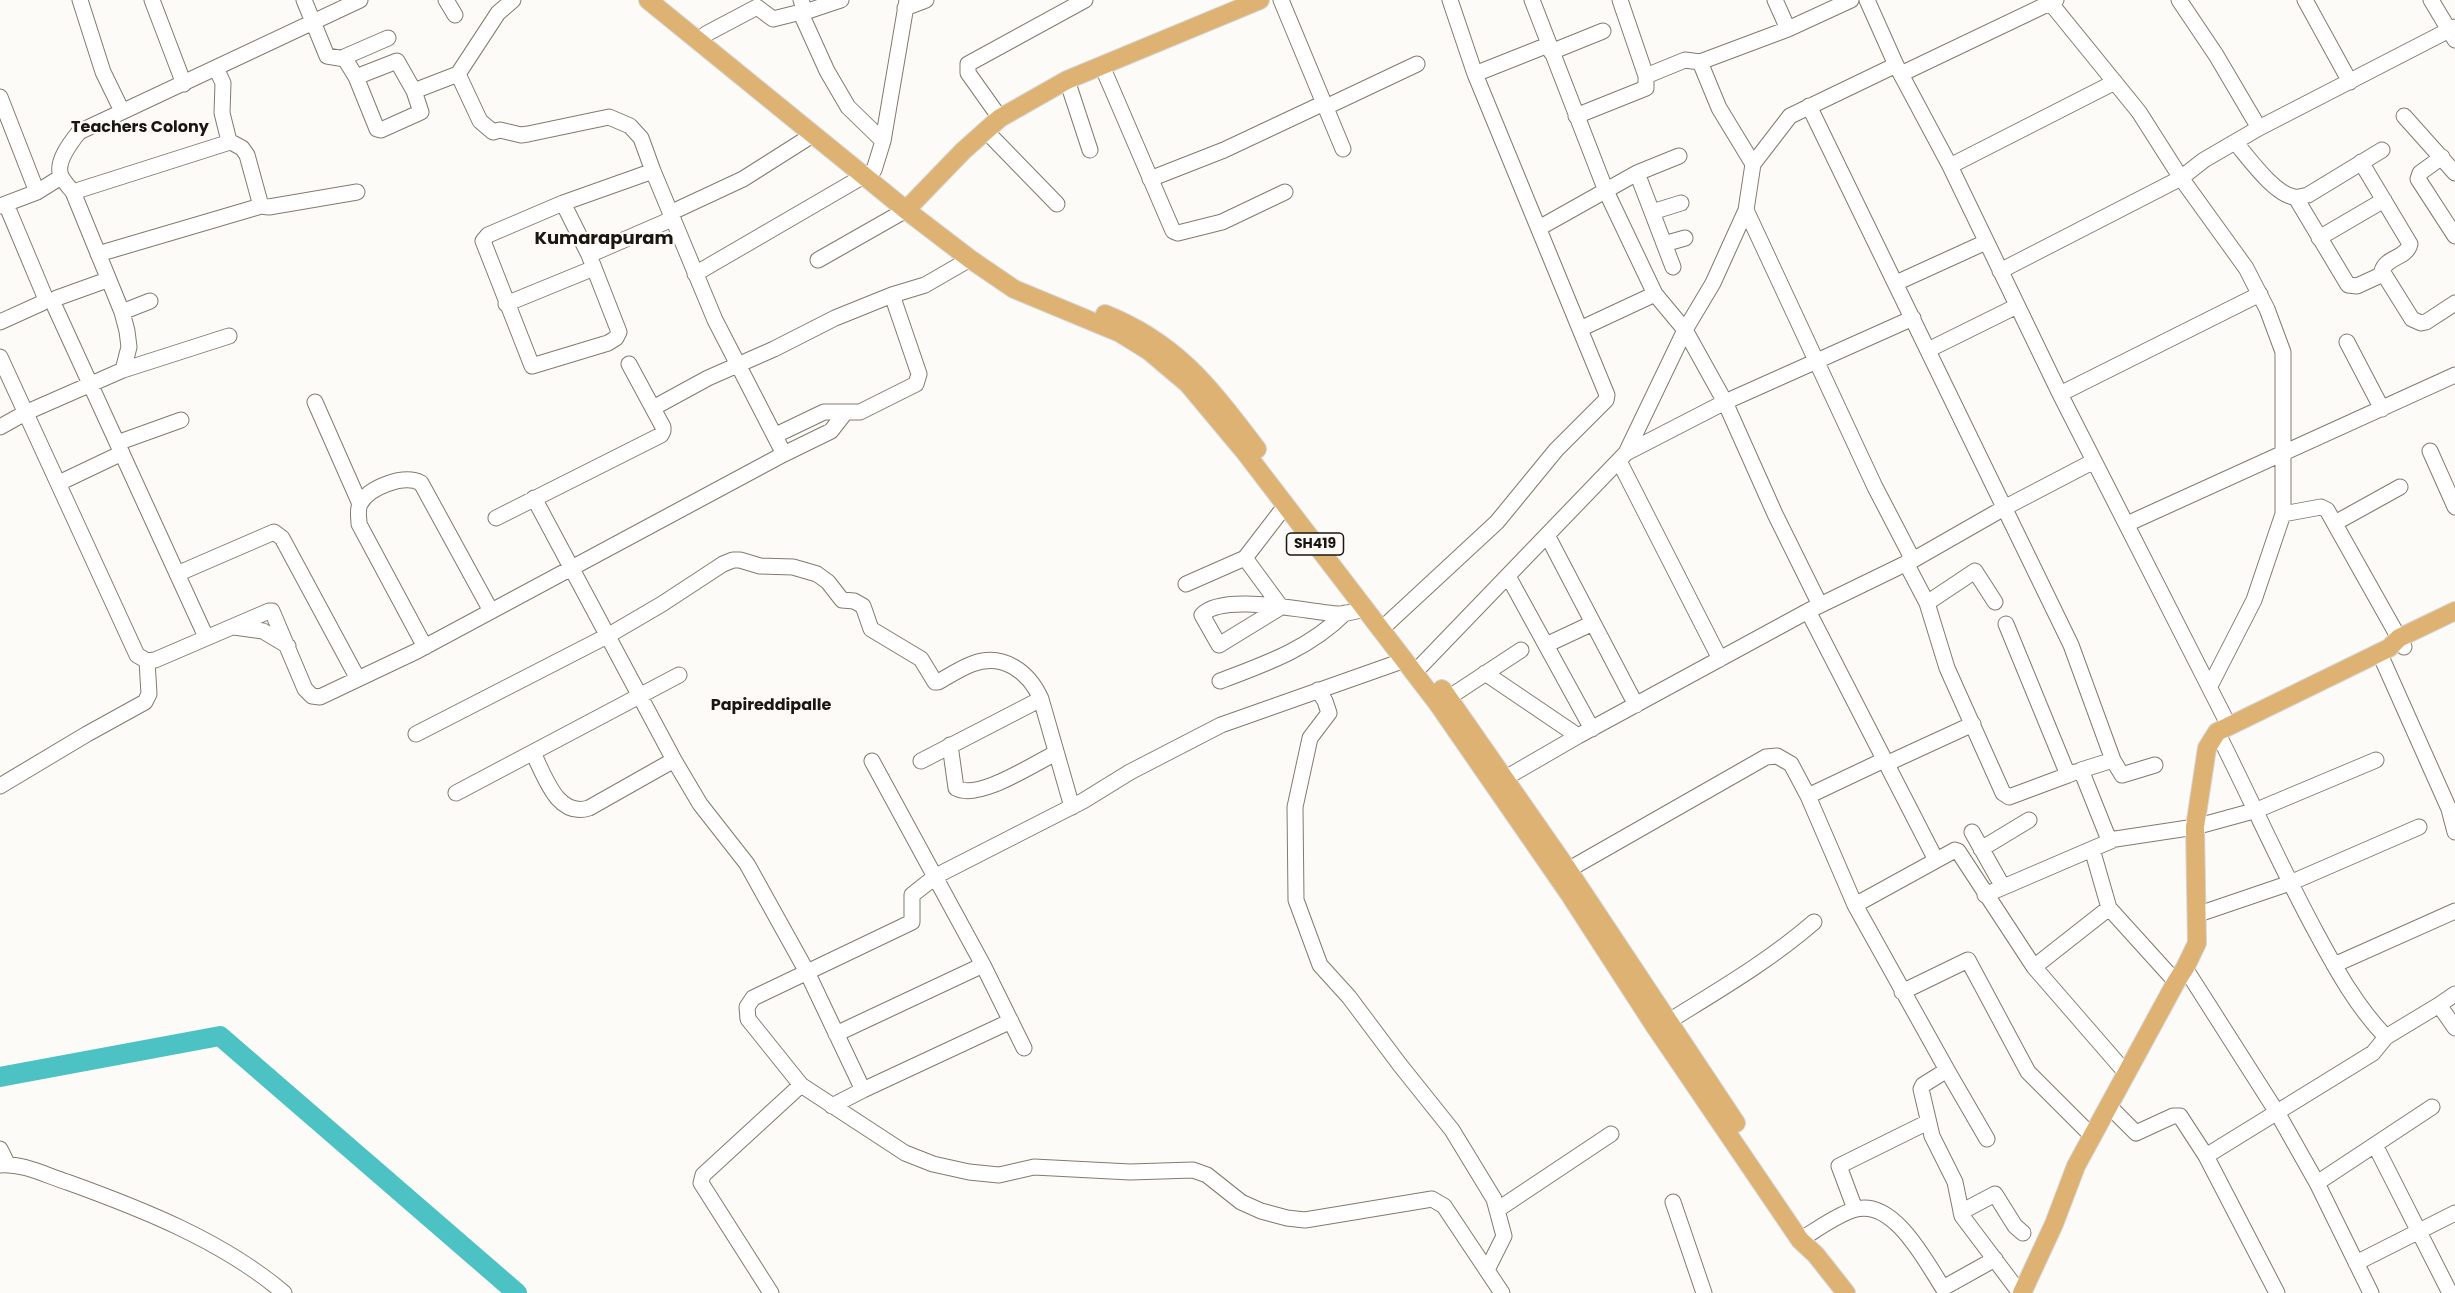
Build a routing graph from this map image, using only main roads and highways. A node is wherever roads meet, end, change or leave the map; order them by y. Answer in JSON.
{"nodes":[{"id":1,"x":648,"y":0,"type":"edge"},
{"id":2,"x":662,"y":0,"type":"edge"},
{"id":3,"x":1260,"y":0,"type":"edge"},
{"id":4,"x":870,"y":173,"type":"junction"},
{"id":5,"x":910,"y":206,"type":"junction"},
{"id":6,"x":2455,"y":611,"type":"edge"},
{"id":7,"x":2455,"y":622,"type":"edge"},
{"id":8,"x":2393,"y":646,"type":"junction"},
{"id":9,"x":1414,"y":666,"type":"junction"},
{"id":10,"x":1499,"y":782,"type":"junction"},
{"id":11,"x":1562,"y":873,"type":"junction"},
{"id":12,"x":1804,"y":1237,"type":"junction"},
{"id":13,"x":1846,"y":1293,"type":"edge"},
{"id":14,"x":2021,"y":1293,"type":"edge"}],
"edges":[{"from":1,"to":4,"type":"main road","number":"SH419"},
{"from":2,"to":4,"type":"main road","number":"SH419"},
{"from":3,"to":5,"type":"main road"},
{"from":4,"to":5,"type":"main road","number":"SH419"},
{"from":5,"to":9,"type":"main road","number":"SH419"},
{"from":5,"to":9,"type":"main road","number":"SH419"},
{"from":6,"to":8,"type":"main road"},
{"from":7,"to":8,"type":"main road"},
{"from":8,"to":14,"type":"main road"},
{"from":9,"to":10,"type":"main road","number":"SH419"},
{"from":9,"to":10,"type":"main road","number":"SH419"},
{"from":10,"to":11,"type":"main road","number":"SH419"},
{"from":11,"to":12,"type":"main road","number":"SH419"},
{"from":11,"to":12,"type":"main road","number":"SH419"},
{"from":12,"to":13,"type":"main road","number":"SH419"}]}
